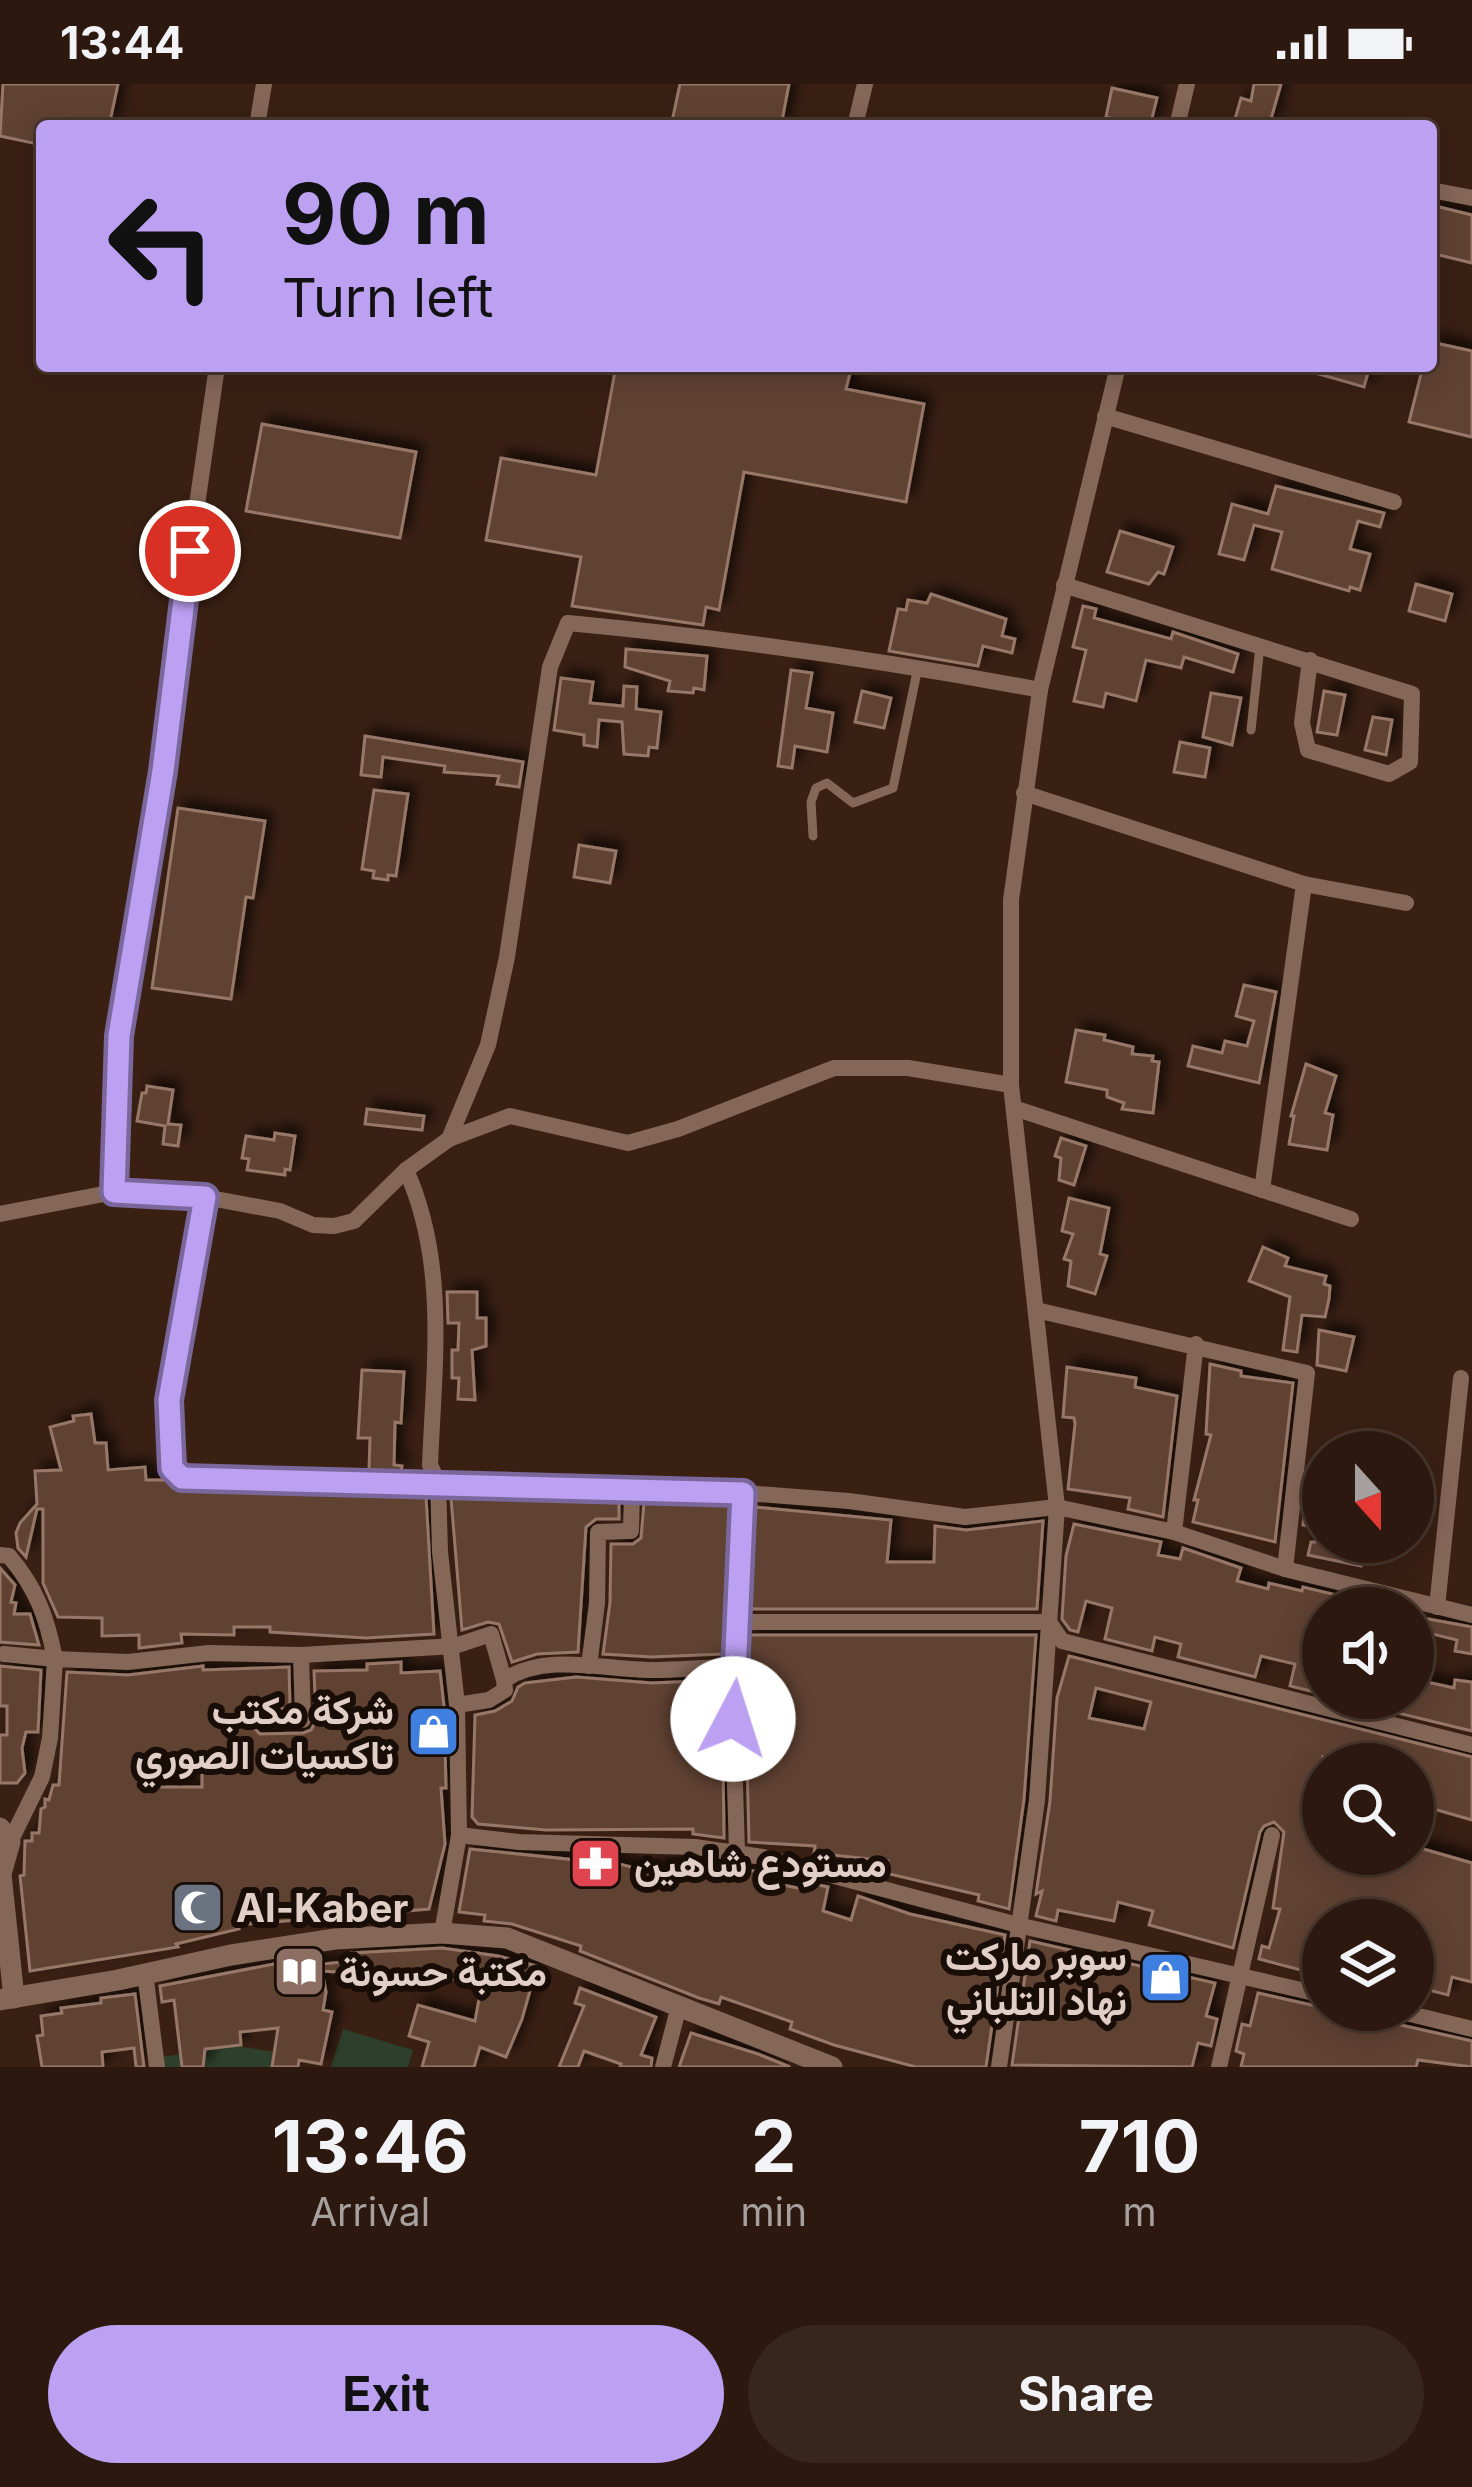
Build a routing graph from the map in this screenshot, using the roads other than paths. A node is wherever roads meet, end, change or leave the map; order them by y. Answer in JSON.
{"nodes":[{"id":1,"x":264,"y":84,"type":"edge"},
{"id":2,"x":865,"y":84,"type":"edge"},
{"id":3,"x":1182,"y":85,"type":"edge"},
{"id":4,"x":258,"y":120,"type":"edge"},
{"id":5,"x":856,"y":120,"type":"edge"},
{"id":6,"x":1178,"y":120,"type":"edge"},
{"id":7,"x":1437,"y":191,"type":"edge"},
{"id":8,"x":1472,"y":198,"type":"edge"},
{"id":9,"x":216,"y":372,"type":"edge"},
{"id":10,"x":1116,"y":372,"type":"edge"},
{"id":11,"x":1105,"y":416,"type":"junction"},
{"id":12,"x":1394,"y":502,"type":"dead end"},
{"id":13,"x":1064,"y":585,"type":"junction"},
{"id":14,"x":1260,"y":646,"type":"junction"},
{"id":15,"x":1310,"y":660,"type":"junction"},
{"id":16,"x":918,"y":667,"type":"junction"},
{"id":17,"x":1040,"y":690,"type":"junction"},
{"id":18,"x":1252,"y":730,"type":"dead end"},
{"id":19,"x":1024,"y":793,"type":"junction"},
{"id":20,"x":813,"y":836,"type":"dead end"},
{"id":21,"x":1304,"y":884,"type":"junction"},
{"id":22,"x":1406,"y":903,"type":"dead end"},
{"id":23,"x":1011,"y":1085,"type":"junction"},
{"id":24,"x":1014,"y":1108,"type":"junction"},
{"id":25,"x":449,"y":1139,"type":"junction"},
{"id":26,"x":406,"y":1170,"type":"junction"},
{"id":27,"x":1262,"y":1190,"type":"junction"},
{"id":28,"x":114,"y":1192,"type":"junction"},
{"id":29,"x":205,"y":1197,"type":"junction"},
{"id":30,"x":0,"y":1214,"type":"edge"},
{"id":31,"x":1351,"y":1220,"type":"dead end"},
{"id":32,"x":1036,"y":1310,"type":"junction"},
{"id":33,"x":1196,"y":1344,"type":"junction"},
{"id":34,"x":1461,"y":1378,"type":"dead end"},
{"id":35,"x":438,"y":1482,"type":"junction"},
{"id":36,"x":632,"y":1489,"type":"junction"},
{"id":37,"x":743,"y":1493,"type":"junction"},
{"id":38,"x":1057,"y":1508,"type":"junction"},
{"id":39,"x":1174,"y":1532,"type":"junction"},
{"id":40,"x":0,"y":1555,"type":"edge"},
{"id":41,"x":1285,"y":1569,"type":"junction"},
{"id":42,"x":1437,"y":1606,"type":"junction"},
{"id":43,"x":1472,"y":1615,"type":"edge"},
{"id":44,"x":740,"y":1622,"type":"junction"},
{"id":45,"x":1049,"y":1622,"type":"junction"},
{"id":46,"x":449,"y":1645,"type":"junction"},
{"id":47,"x":4,"y":1654,"type":"dead end"},
{"id":48,"x":301,"y":1655,"type":"junction"},
{"id":49,"x":55,"y":1659,"type":"junction"},
{"id":50,"x":589,"y":1666,"type":"junction"},
{"id":51,"x":736,"y":1667,"type":"junction"},
{"id":52,"x":504,"y":1680,"type":"junction"},
{"id":53,"x":457,"y":1705,"type":"junction"},
{"id":54,"x":260,"y":1721,"type":"dead end"},
{"id":55,"x":1472,"y":1745,"type":"edge"},
{"id":56,"x":1273,"y":1834,"type":"dead end"},
{"id":57,"x":5,"y":1835,"type":"edge"},
{"id":58,"x":459,"y":1835,"type":"junction"},
{"id":59,"x":736,"y":1852,"type":"junction"},
{"id":60,"x":1022,"y":1926,"type":"junction"},
{"id":61,"x":442,"y":1933,"type":"junction"},
{"id":62,"x":145,"y":1973,"type":"junction"},
{"id":63,"x":1238,"y":1977,"type":"junction"},
{"id":64,"x":1302,"y":1990,"type":"edge"},
{"id":65,"x":7,"y":1999,"type":"edge"},
{"id":66,"x":679,"y":2006,"type":"junction"},
{"id":67,"x":1434,"y":2020,"type":"edge"},
{"id":68,"x":1472,"y":2029,"type":"edge"},
{"id":69,"x":157,"y":2067,"type":"edge"},
{"id":70,"x":663,"y":2067,"type":"edge"},
{"id":71,"x":832,"y":2067,"type":"edge"},
{"id":72,"x":999,"y":2067,"type":"edge"},
{"id":73,"x":1219,"y":2067,"type":"edge"}],
"edges":[{"from":1,"to":4,"type":"street"},
{"from":2,"to":5,"type":"street"},
{"from":3,"to":6,"type":"street"},
{"from":7,"to":8,"type":"street"},
{"from":9,"to":28,"type":"street"},
{"from":10,"to":11,"type":"street"},
{"from":11,"to":12,"type":"street"},
{"from":11,"to":13,"type":"street"},
{"from":13,"to":14,"type":"street"},
{"from":13,"to":17,"type":"street"},
{"from":14,"to":15,"type":"street"},
{"from":14,"to":18,"type":"lane"},
{"from":15,"to":15,"type":"street"},
{"from":16,"to":17,"type":"street"},
{"from":16,"to":20,"type":"lane"},
{"from":16,"to":25,"type":"street"},
{"from":17,"to":19,"type":"street"},
{"from":19,"to":21,"type":"street"},
{"from":19,"to":23,"type":"street"},
{"from":21,"to":22,"type":"street"},
{"from":21,"to":27,"type":"street"},
{"from":23,"to":24,"type":"street"},
{"from":23,"to":25,"type":"street"},
{"from":24,"to":27,"type":"street"},
{"from":24,"to":32,"type":"street"},
{"from":25,"to":26,"type":"street"},
{"from":26,"to":29,"type":"street"},
{"from":26,"to":35,"type":"street"},
{"from":27,"to":31,"type":"street"},
{"from":28,"to":29,"type":"street"},
{"from":28,"to":30,"type":"street"},
{"from":29,"to":35,"type":"street"},
{"from":32,"to":33,"type":"street"},
{"from":32,"to":38,"type":"street"},
{"from":33,"to":39,"type":"street"},
{"from":33,"to":41,"type":"street"},
{"from":34,"to":42,"type":"street"},
{"from":35,"to":36,"type":"street"},
{"from":35,"to":46,"type":"street"},
{"from":36,"to":37,"type":"street"},
{"from":36,"to":50,"type":"street"},
{"from":37,"to":38,"type":"street"},
{"from":37,"to":44,"type":"street"},
{"from":38,"to":39,"type":"street"},
{"from":38,"to":45,"type":"street"},
{"from":39,"to":41,"type":"street"},
{"from":40,"to":49,"type":"street"},
{"from":41,"to":42,"type":"street"},
{"from":42,"to":43,"type":"street"},
{"from":44,"to":45,"type":"street"},
{"from":44,"to":51,"type":"street"},
{"from":45,"to":55,"type":"street"},
{"from":45,"to":60,"type":"street"},
{"from":46,"to":48,"type":"street"},
{"from":46,"to":52,"type":"street"},
{"from":46,"to":53,"type":"street"},
{"from":47,"to":49,"type":"street"},
{"from":48,"to":49,"type":"street"},
{"from":48,"to":54,"type":"street"},
{"from":49,"to":57,"type":"street"},
{"from":50,"to":51,"type":"street"},
{"from":50,"to":52,"type":"street"},
{"from":51,"to":59,"type":"street"},
{"from":52,"to":53,"type":"street"},
{"from":53,"to":58,"type":"street"},
{"from":56,"to":63,"type":"street"},
{"from":57,"to":65,"type":"street"},
{"from":58,"to":59,"type":"street"},
{"from":58,"to":61,"type":"street"},
{"from":59,"to":60,"type":"street"},
{"from":60,"to":63,"type":"street"},
{"from":60,"to":72,"type":"street"},
{"from":61,"to":62,"type":"street"},
{"from":61,"to":66,"type":"street"},
{"from":62,"to":65,"type":"street"},
{"from":62,"to":69,"type":"street"},
{"from":63,"to":64,"type":"street"},
{"from":63,"to":73,"type":"street"},
{"from":66,"to":70,"type":"street"},
{"from":66,"to":71,"type":"street"},
{"from":67,"to":68,"type":"street"}]}
